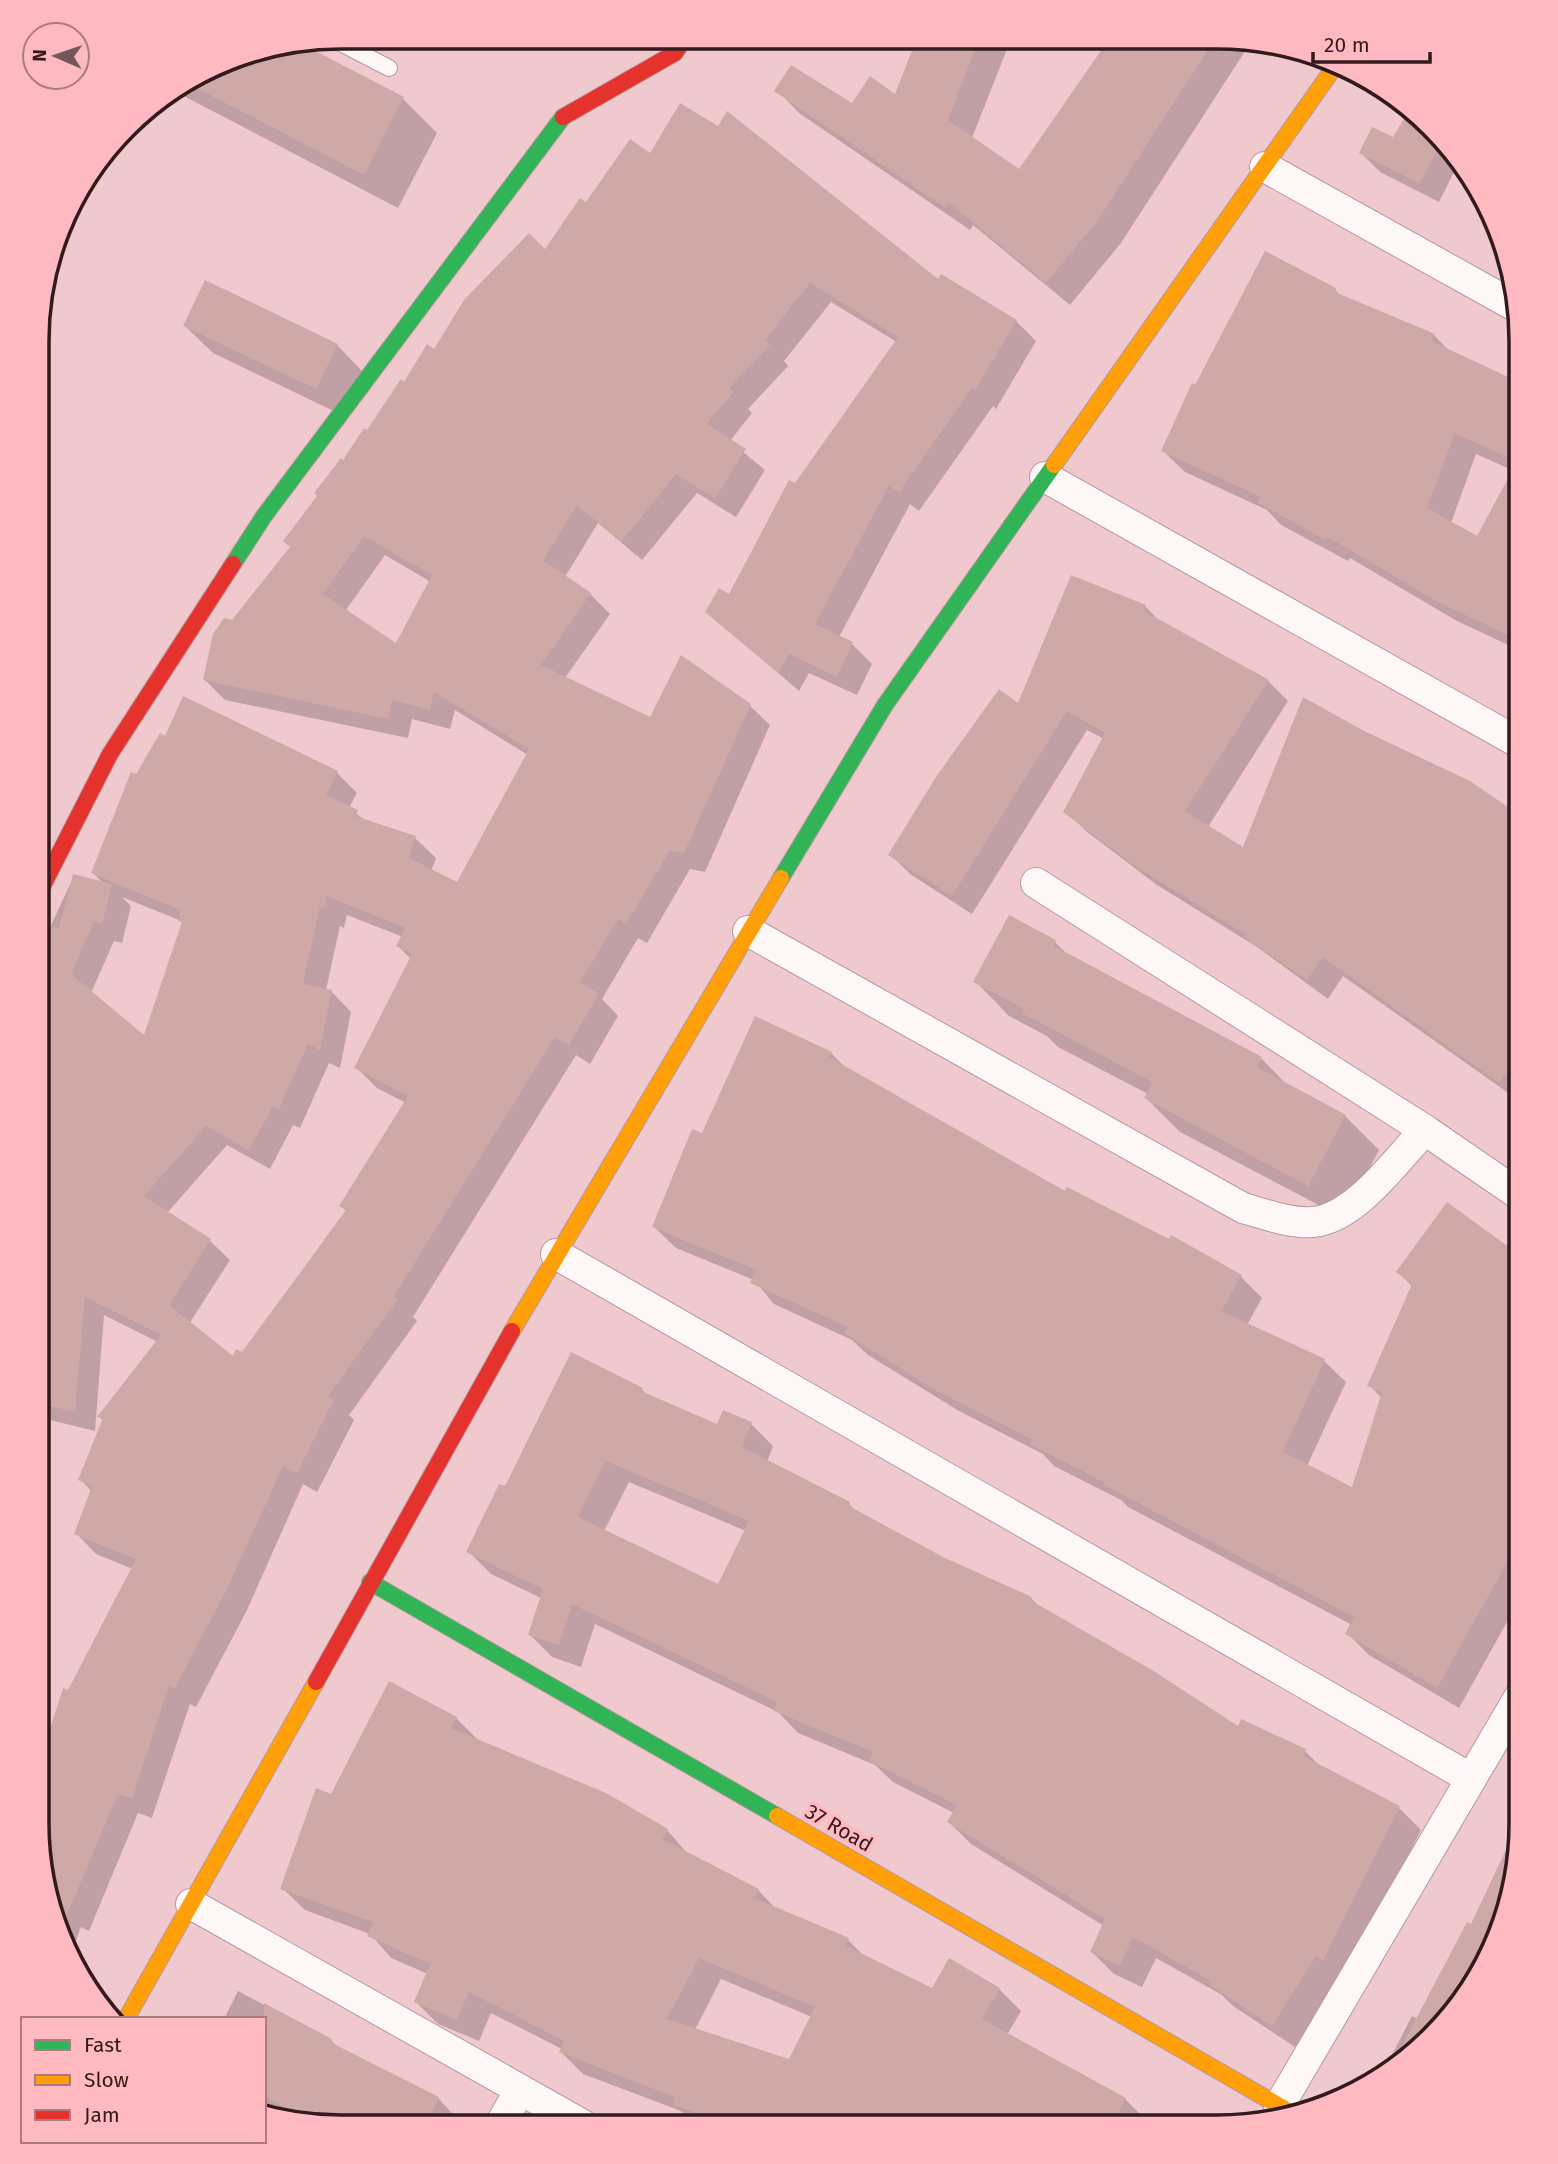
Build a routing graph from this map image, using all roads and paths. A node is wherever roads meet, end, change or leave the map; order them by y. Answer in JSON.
{"nodes":[{"id":1,"x":352,"y":49,"type":"edge"},
{"id":2,"x":678,"y":49,"type":"edge"},
{"id":3,"x":389,"y":68,"type":"dead end"},
{"id":4,"x":1331,"y":72,"type":"edge"},
{"id":5,"x":1265,"y":167,"type":"junction"},
{"id":6,"x":1507,"y":301,"type":"edge"},
{"id":7,"x":1045,"y":477,"type":"junction"},
{"id":8,"x":1509,"y":737,"type":"edge"},
{"id":9,"x":49,"y":873,"type":"edge"},
{"id":10,"x":1037,"y":883,"type":"dead end"},
{"id":11,"x":748,"y":931,"type":"junction"},
{"id":12,"x":1425,"y":1130,"type":"junction"},
{"id":13,"x":1509,"y":1188,"type":"edge"},
{"id":14,"x":556,"y":1254,"type":"junction"},
{"id":15,"x":370,"y":1582,"type":"junction"},
{"id":16,"x":1509,"y":1714,"type":"edge"},
{"id":17,"x":1470,"y":1778,"type":"junction"},
{"id":18,"x":191,"y":1904,"type":"junction"},
{"id":19,"x":127,"y":2017,"type":"edge"},
{"id":20,"x":520,"y":2090,"type":"junction"},
{"id":21,"x":1283,"y":2107,"type":"edge"},
{"id":22,"x":1285,"y":2107,"type":"edge"},
{"id":23,"x":506,"y":2115,"type":"edge"},
{"id":24,"x":564,"y":2115,"type":"edge"}],
"edges":[{"from":1,"to":3,"type":"lane"},
{"from":2,"to":9,"type":"street"},
{"from":4,"to":5,"type":"street"},
{"from":5,"to":6,"type":"street"},
{"from":5,"to":7,"type":"street"},
{"from":7,"to":8,"type":"street"},
{"from":7,"to":11,"type":"street"},
{"from":10,"to":12,"type":"street"},
{"from":11,"to":12,"type":"street"},
{"from":11,"to":14,"type":"street"},
{"from":12,"to":13,"type":"street"},
{"from":14,"to":15,"type":"street"},
{"from":14,"to":17,"type":"street"},
{"from":15,"to":18,"type":"street"},
{"from":15,"to":21,"type":"street","name":"37 Road"},
{"from":16,"to":17,"type":"street"},
{"from":17,"to":22,"type":"street"},
{"from":18,"to":19,"type":"street"},
{"from":18,"to":20,"type":"street"},
{"from":20,"to":23,"type":"street"},
{"from":20,"to":24,"type":"street"}]}
